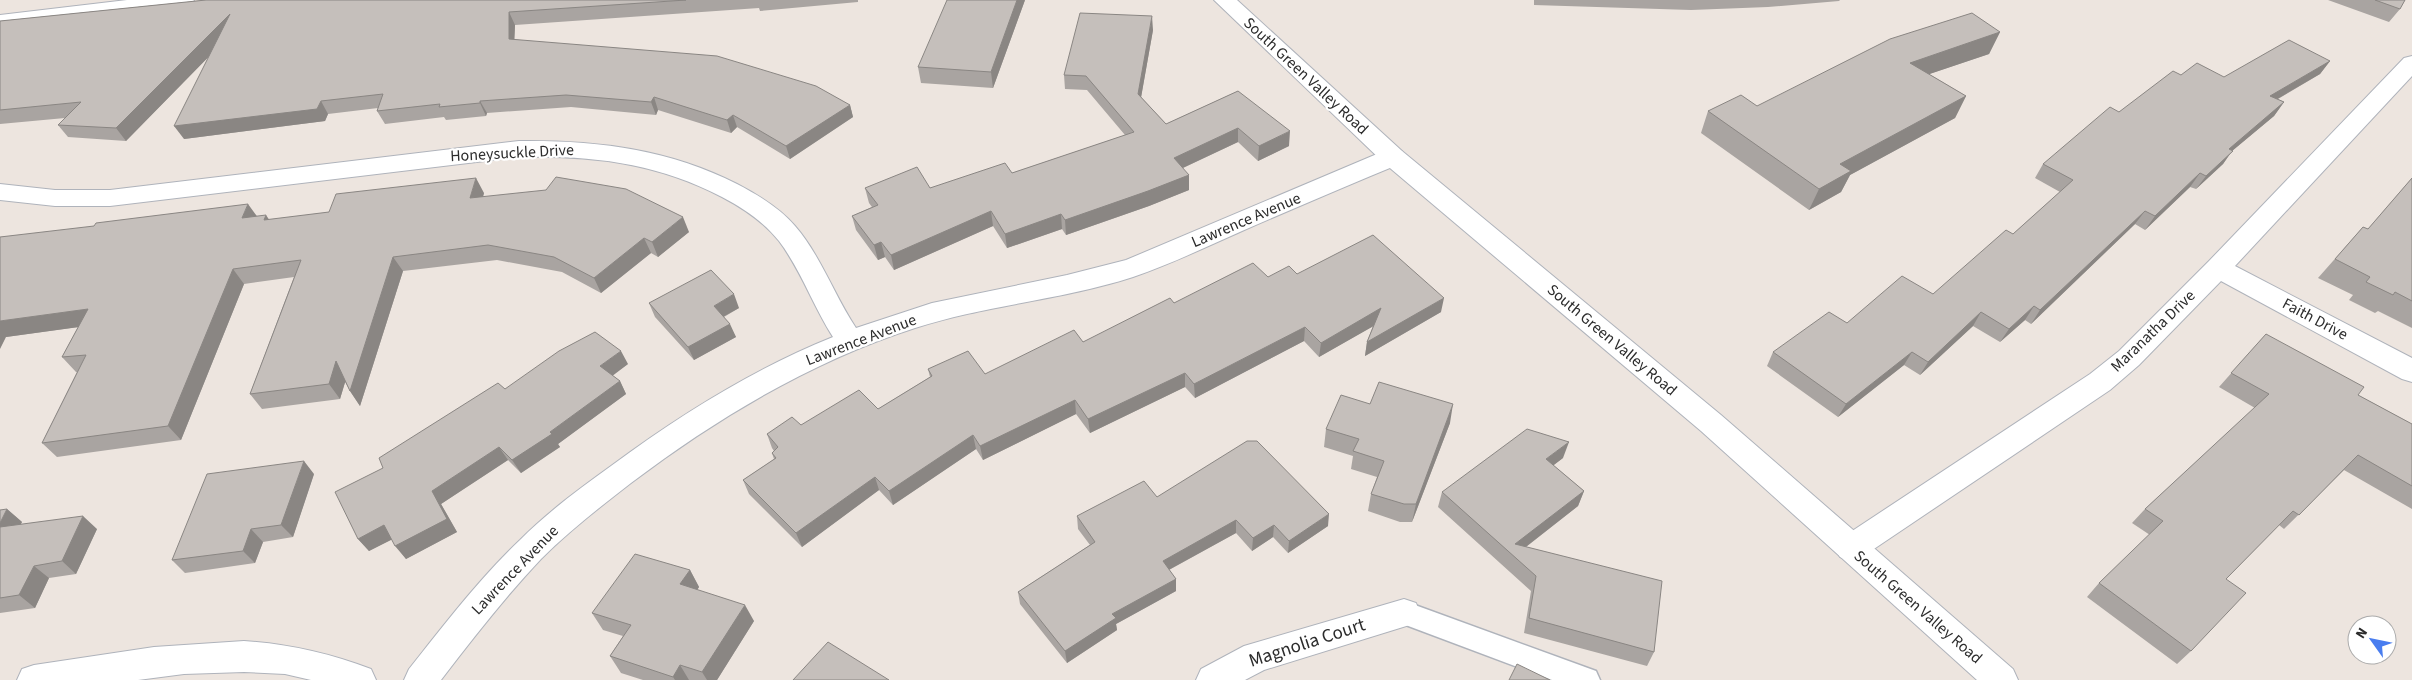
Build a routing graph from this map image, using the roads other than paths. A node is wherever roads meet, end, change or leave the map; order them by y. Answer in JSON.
{"nodes":[{"id":1,"x":183,"y":0,"type":"edge"},
{"id":2,"x":1225,"y":0,"type":"edge"},
{"id":3,"x":0,"y":21,"type":"edge"},
{"id":4,"x":2412,"y":63,"type":"edge"},
{"id":5,"x":1393,"y":157,"type":"junction"},
{"id":6,"x":0,"y":192,"type":"edge"},
{"id":7,"x":2218,"y":268,"type":"junction"},
{"id":8,"x":850,"y":341,"type":"junction"},
{"id":9,"x":2412,"y":370,"type":"edge"},
{"id":10,"x":1851,"y":548,"type":"junction"},
{"id":11,"x":1404,"y":613,"type":"joint"},
{"id":12,"x":34,"y":680,"type":"edge"},
{"id":13,"x":359,"y":680,"type":"edge"},
{"id":14,"x":421,"y":680,"type":"edge"},
{"id":15,"x":1213,"y":680,"type":"edge"},
{"id":16,"x":1586,"y":680,"type":"edge"},
{"id":17,"x":2001,"y":680,"type":"edge"}],
"edges":[{"from":1,"to":3,"type":"street"},
{"from":2,"to":5,"type":"street","name":"South Green Valley Road"},
{"from":4,"to":7,"type":"street","name":"Maranatha Drive"},
{"from":5,"to":8,"type":"street","name":"Lawrence Avenue"},
{"from":5,"to":10,"type":"street","name":"South Green Valley Road"},
{"from":6,"to":8,"type":"street","name":"Honeysuckle Drive"},
{"from":7,"to":9,"type":"street","name":"Faith Drive"},
{"from":7,"to":10,"type":"street","name":"Maranatha Drive"},
{"from":8,"to":14,"type":"street","name":"Lawrence Avenue"},
{"from":10,"to":17,"type":"street","name":"South Green Valley Road"},
{"from":11,"to":15,"type":"street","name":"Magnolia Court"},
{"from":11,"to":16,"type":"lane"},
{"from":12,"to":13,"type":"street"}]}
